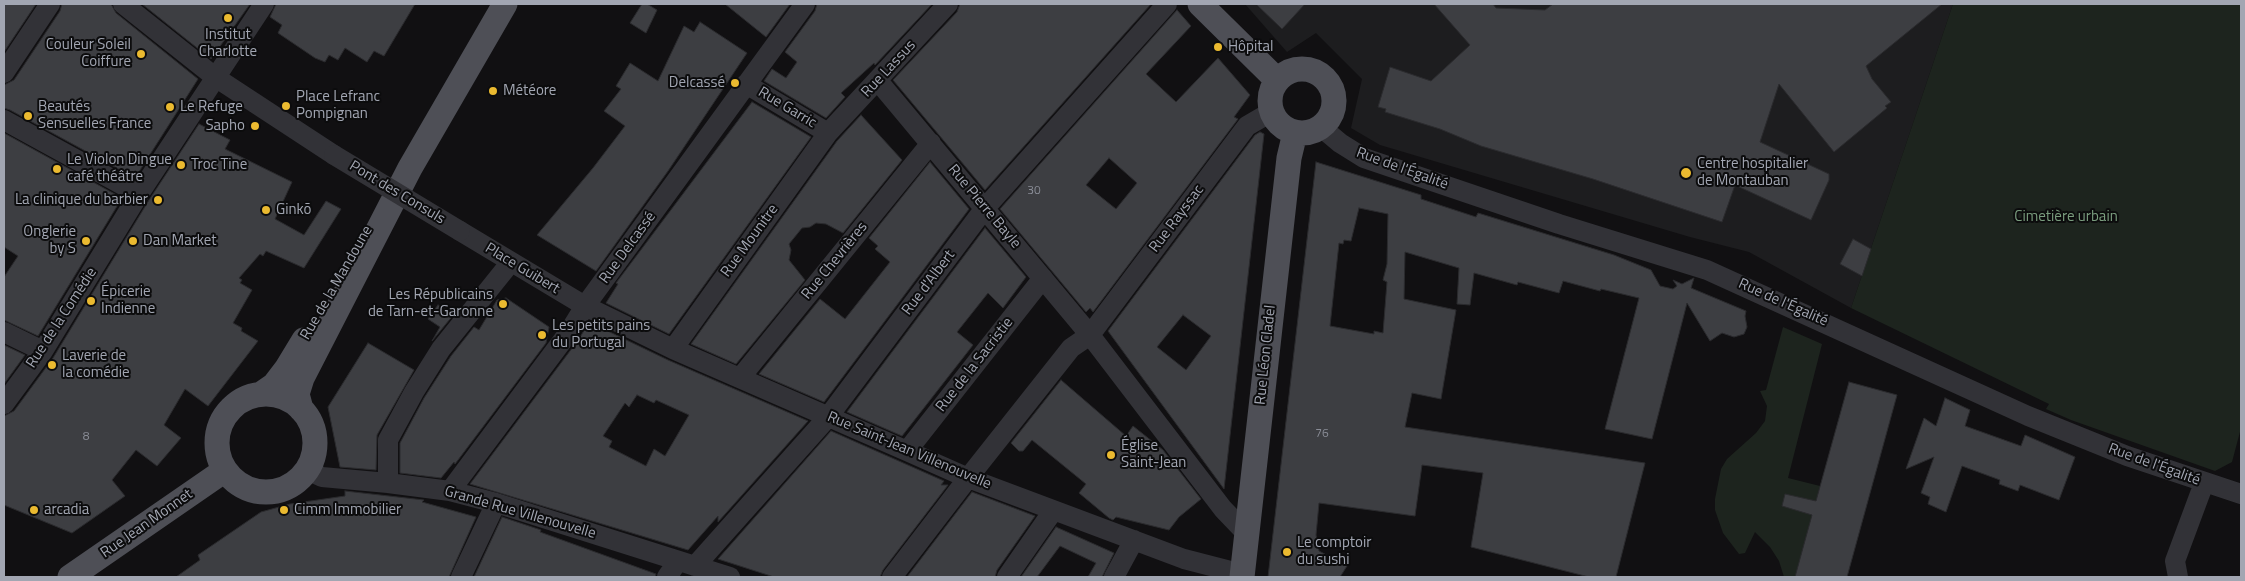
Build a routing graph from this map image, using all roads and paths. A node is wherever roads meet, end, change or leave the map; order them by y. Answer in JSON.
{"nodes":[{"id":1,"x":50,"y":4,"type":"edge"},
{"id":2,"x":123,"y":4,"type":"edge"},
{"id":3,"x":264,"y":4,"type":"edge"},
{"id":4,"x":505,"y":4,"type":"edge"},
{"id":5,"x":805,"y":4,"type":"edge"},
{"id":6,"x":948,"y":4,"type":"edge"},
{"id":7,"x":1167,"y":4,"type":"edge"},
{"id":8,"x":1200,"y":4,"type":"edge"},
{"id":9,"x":4,"y":73,"type":"edge"},
{"id":10,"x":215,"y":77,"type":"junction"},
{"id":11,"x":1277,"y":80,"type":"junction"},
{"id":12,"x":878,"y":81,"type":"junction"},
{"id":13,"x":746,"y":84,"type":"junction"},
{"id":14,"x":1272,"y":112,"type":"junction"},
{"id":15,"x":4,"y":120,"type":"edge"},
{"id":16,"x":1321,"y":127,"type":"junction"},
{"id":17,"x":828,"y":133,"type":"junction"},
{"id":18,"x":1295,"y":133,"type":"junction"},
{"id":19,"x":931,"y":143,"type":"junction"},
{"id":20,"x":410,"y":168,"type":"junction"},
{"id":21,"x":139,"y":194,"type":"junction"},
{"id":22,"x":985,"y":208,"type":"junction"},
{"id":23,"x":460,"y":231,"type":"joint"},
{"id":24,"x":511,"y":262,"type":"junction"},
{"id":25,"x":1043,"y":278,"type":"junction"},
{"id":26,"x":585,"y":306,"type":"junction"},
{"id":27,"x":4,"y":332,"type":"edge"},
{"id":28,"x":1090,"y":335,"type":"junction"},
{"id":29,"x":673,"y":349,"type":"junction"},
{"id":30,"x":43,"y":351,"type":"junction"},
{"id":31,"x":740,"y":378,"type":"junction"},
{"id":32,"x":260,"y":394,"type":"junction"},
{"id":33,"x":4,"y":404,"type":"edge"},
{"id":34,"x":301,"y":409,"type":"junction"},
{"id":35,"x":828,"y":417,"type":"junction"},
{"id":36,"x":907,"y":451,"type":"junction"},
{"id":37,"x":224,"y":470,"type":"junction"},
{"id":38,"x":307,"y":470,"type":"junction"},
{"id":39,"x":968,"y":478,"type":"junction"},
{"id":40,"x":388,"y":483,"type":"junction"},
{"id":41,"x":2204,"y":483,"type":"junction"},
{"id":42,"x":450,"y":491,"type":"junction"},
{"id":43,"x":2241,"y":493,"type":"edge"},
{"id":44,"x":496,"y":503,"type":"junction"},
{"id":45,"x":1053,"y":511,"type":"junction"},
{"id":46,"x":1246,"y":533,"type":"junction"},
{"id":47,"x":1134,"y":540,"type":"junction"},
{"id":48,"x":680,"y":568,"type":"edge"},
{"id":49,"x":1242,"y":576,"type":"edge"},
{"id":50,"x":70,"y":577,"type":"edge"},
{"id":51,"x":460,"y":577,"type":"edge"},
{"id":52,"x":730,"y":577,"type":"edge"},
{"id":53,"x":892,"y":577,"type":"edge"},
{"id":54,"x":1007,"y":577,"type":"edge"},
{"id":55,"x":1114,"y":577,"type":"edge"},
{"id":56,"x":2178,"y":577,"type":"edge"}],
"edges":[{"from":1,"to":9,"type":"street"},
{"from":2,"to":10,"type":"street"},
{"from":3,"to":10,"type":"street","name":"Rue de la Comédie"},
{"from":4,"to":20,"type":"main road","name":"Rue de la Mandoune"},
{"from":5,"to":13,"type":"street","name":"Rue Delcassé"},
{"from":6,"to":12,"type":"street","name":"Rue Lassus"},
{"from":7,"to":22,"type":"street","name":"Rue d'Albert"},
{"from":8,"to":11,"type":"main road"},
{"from":10,"to":21,"type":"street","name":"Rue de la Comédie"},
{"from":10,"to":23,"type":"street","name":"Pont des Consuls","bridge":true},
{"from":11,"to":14,"type":"main road"},
{"from":11,"to":16,"type":"main road"},
{"from":12,"to":17,"type":"street","name":"Rue Lassus"},
{"from":12,"to":19,"type":"street","name":"Rue Pierre Bayle"},
{"from":13,"to":17,"type":"street","name":"Rue Garric"},
{"from":13,"to":26,"type":"street","name":"Rue Delcassé"},
{"from":14,"to":18,"type":"main road"},
{"from":14,"to":28,"type":"street","name":"Rue Rayssac"},
{"from":15,"to":21,"type":"street"},
{"from":16,"to":18,"type":"main road"},
{"from":16,"to":41,"type":"street","name":"Rue de l'Égalité"},
{"from":17,"to":29,"type":"street","name":"Rue Mounitre"},
{"from":18,"to":46,"type":"main road","name":"Rue Léon Cladel"},
{"from":19,"to":22,"type":"street","name":"Rue Pierre Bayle"},
{"from":19,"to":31,"type":"street","name":"Rue Chevrières"},
{"from":20,"to":32,"type":"main road","name":"Rue de la Mandoune"},
{"from":20,"to":34,"type":"main road","name":"Rue de la Mandoune"},
{"from":21,"to":30,"type":"street","name":"Rue de la Comédie"},
{"from":22,"to":25,"type":"street","name":"Rue Pierre Bayle"},
{"from":22,"to":35,"type":"street","name":"Rue d'Albert"},
{"from":23,"to":24,"type":"street","name":"Place Guibert"},
{"from":24,"to":26,"type":"street","name":"Place Guibert"},
{"from":24,"to":40,"type":"street"},
{"from":25,"to":28,"type":"street","name":"Rue Pierre Bayle"},
{"from":25,"to":36,"type":"street","name":"Rue de la Sacristie"},
{"from":26,"to":29,"type":"street","name":"Rue Saint-Jean Villenouvelle"},
{"from":26,"to":42,"type":"street","name":"Rue Delcassé"},
{"from":27,"to":30,"type":"street"},
{"from":28,"to":39,"type":"street","name":"Rue Rayssac"},
{"from":28,"to":46,"type":"street","name":"Rue Pierre Bayle"},
{"from":29,"to":31,"type":"street","name":"Rue Saint-Jean Villenouvelle"},
{"from":30,"to":33,"type":"street","name":"Rue de la Comédie"},
{"from":31,"to":35,"type":"street","name":"Rue Saint-Jean Villenouvelle"},
{"from":32,"to":34,"type":"main road"},
{"from":32,"to":37,"type":"main road"},
{"from":34,"to":38,"type":"main road"},
{"from":35,"to":36,"type":"street","name":"Rue Saint-Jean Villenouvelle"},
{"from":35,"to":48,"type":"street","name":"Rue d'Albert"},
{"from":36,"to":39,"type":"street","name":"Rue Saint-Jean Villenouvelle"},
{"from":37,"to":38,"type":"main road"},
{"from":37,"to":50,"type":"main road","name":"Rue Jean Monnet"},
{"from":38,"to":40,"type":"street","name":"Grande Rue Villenouvelle"},
{"from":39,"to":45,"type":"street","name":"Rue Saint-Jean Villenouvelle"},
{"from":39,"to":53,"type":"street","name":"Rue Rayssac"},
{"from":40,"to":42,"type":"street","name":"Grande Rue Villenouvelle"},
{"from":41,"to":43,"type":"street","name":"Rue de l'Égalité"},
{"from":41,"to":56,"type":"street"},
{"from":42,"to":44,"type":"street","name":"Grande Rue Villenouvelle"},
{"from":44,"to":48,"type":"street","name":"Grande Rue Villenouvelle"},
{"from":44,"to":51,"type":"street"},
{"from":45,"to":47,"type":"street","name":"Rue Saint-Jean Villenouvelle"},
{"from":45,"to":54,"type":"street"},
{"from":46,"to":49,"type":"main road","name":"Rue Léon Cladel"},
{"from":47,"to":49,"type":"street","name":"Rue Saint-Jean Villenouvelle"},
{"from":47,"to":55,"type":"street"},
{"from":48,"to":52,"type":"street","name":"Grande Rue Villenouvelle"}]}
